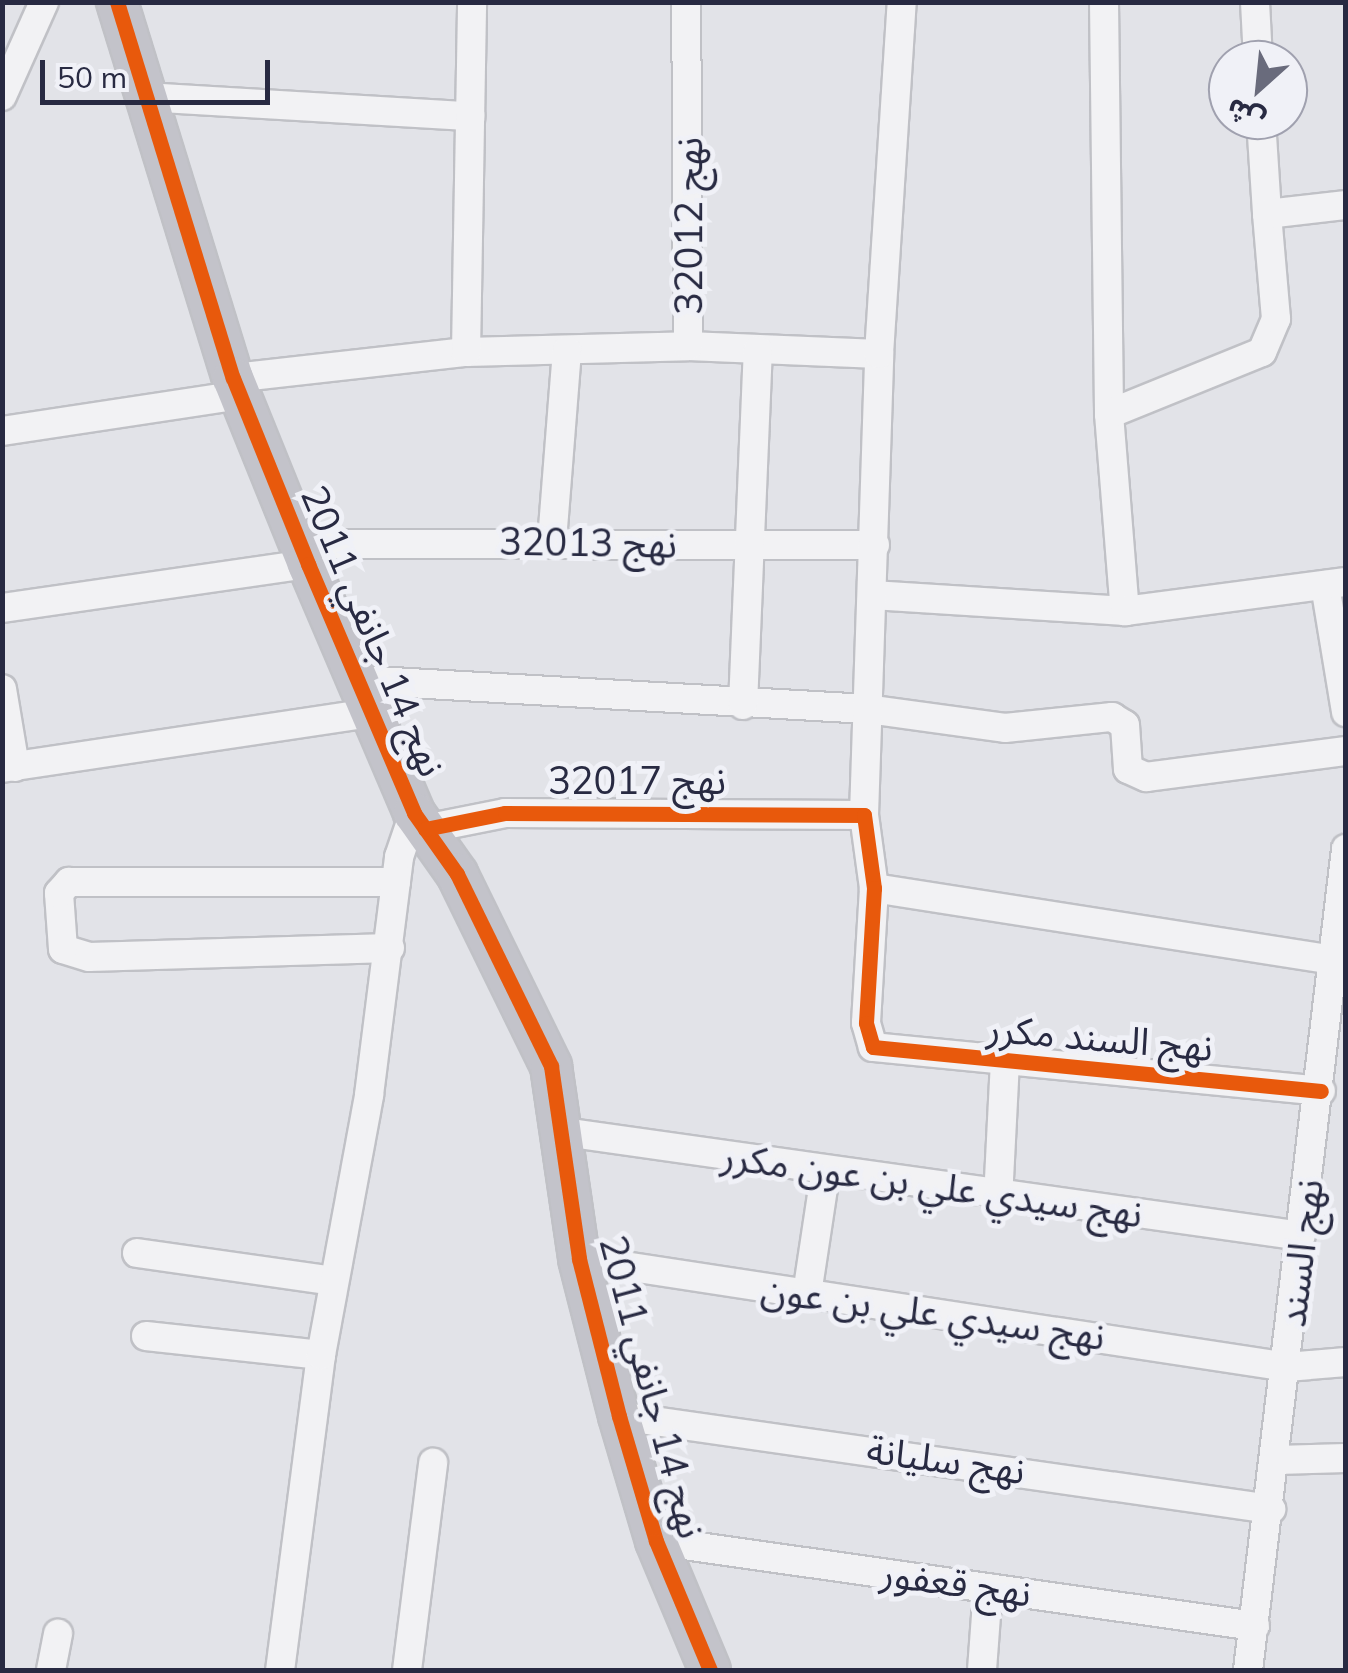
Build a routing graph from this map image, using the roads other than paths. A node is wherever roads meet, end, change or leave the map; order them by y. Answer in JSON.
{"nodes":[{"id":1,"x":44,"y":2,"type":"edge"},
{"id":2,"x":118,"y":2,"type":"edge"},
{"id":3,"x":472,"y":2,"type":"edge"},
{"id":4,"x":686,"y":2,"type":"edge"},
{"id":5,"x":902,"y":2,"type":"edge"},
{"id":6,"x":1104,"y":2,"type":"edge"},
{"id":7,"x":1254,"y":2,"type":"edge"},
{"id":8,"x":1257,"y":40,"type":"edge"},
{"id":9,"x":6,"y":81,"type":"edge"},
{"id":10,"x":146,"y":97,"type":"junction"},
{"id":11,"x":470,"y":116,"type":"junction"},
{"id":12,"x":1263,"y":140,"type":"edge"},
{"id":13,"x":1346,"y":205,"type":"edge"},
{"id":14,"x":1267,"y":214,"type":"junction"},
{"id":15,"x":688,"y":346,"type":"junction"},
{"id":16,"x":758,"y":350,"type":"junction"},
{"id":17,"x":466,"y":352,"type":"junction"},
{"id":18,"x":567,"y":352,"type":"junction"},
{"id":19,"x":879,"y":354,"type":"junction"},
{"id":20,"x":236,"y":386,"type":"junction"},
{"id":21,"x":1109,"y":414,"type":"junction"},
{"id":22,"x":2,"y":431,"type":"edge"},
{"id":23,"x":552,"y":541,"type":"junction"},
{"id":24,"x":752,"y":546,"type":"junction"},
{"id":25,"x":874,"y":546,"type":"junction"},
{"id":26,"x":305,"y":554,"type":"junction"},
{"id":27,"x":1335,"y":583,"type":"edge"},
{"id":28,"x":872,"y":594,"type":"junction"},
{"id":29,"x":2,"y":608,"type":"edge"},
{"id":30,"x":1125,"y":611,"type":"junction"},
{"id":31,"x":2,"y":688,"type":"edge"},
{"id":32,"x":371,"y":692,"type":"junction"},
{"id":33,"x":743,"y":705,"type":"junction"},
{"id":34,"x":867,"y":709,"type":"junction"},
{"id":35,"x":1346,"y":712,"type":"edge"},
{"id":36,"x":1346,"y":751,"type":"edge"},
{"id":37,"x":9,"y":767,"type":"edge"},
{"id":38,"x":857,"y":815,"type":"junction"},
{"id":39,"x":420,"y":821,"type":"junction"},
{"id":40,"x":1346,"y":849,"type":"edge"},
{"id":41,"x":396,"y":882,"type":"junction"},
{"id":42,"x":874,"y":888,"type":"junction"},
{"id":43,"x":1342,"y":911,"type":"edge"},
{"id":44,"x":390,"y":948,"type":"junction"},
{"id":45,"x":1334,"y":960,"type":"junction"},
{"id":46,"x":1336,"y":1027,"type":"edge"},
{"id":47,"x":1005,"y":1063,"type":"junction"},
{"id":48,"x":1321,"y":1091,"type":"junction"},
{"id":49,"x":1346,"y":1123,"type":"edge"},
{"id":50,"x":1317,"y":1129,"type":"junction"},
{"id":51,"x":564,"y":1132,"type":"junction"},
{"id":52,"x":825,"y":1174,"type":"junction"},
{"id":53,"x":998,"y":1199,"type":"junction"},
{"id":54,"x":1301,"y":1236,"type":"junction"},
{"id":55,"x":137,"y":1252,"type":"dead end"},
{"id":56,"x":579,"y":1259,"type":"junction"},
{"id":57,"x":333,"y":1281,"type":"junction"},
{"id":58,"x":807,"y":1294,"type":"junction"},
{"id":59,"x":146,"y":1336,"type":"dead end"},
{"id":60,"x":320,"y":1355,"type":"junction"},
{"id":61,"x":1338,"y":1364,"type":"edge"},
{"id":62,"x":1287,"y":1368,"type":"junction"},
{"id":63,"x":620,"y":1416,"type":"junction"},
{"id":64,"x":1346,"y":1458,"type":"edge"},
{"id":65,"x":1277,"y":1460,"type":"junction"},
{"id":66,"x":433,"y":1463,"type":"dead end"},
{"id":67,"x":1272,"y":1509,"type":"junction"},
{"id":68,"x":656,"y":1540,"type":"junction"},
{"id":69,"x":988,"y":1588,"type":"junction"},
{"id":70,"x":1255,"y":1626,"type":"junction"},
{"id":71,"x":58,"y":1634,"type":"dead end"},
{"id":72,"x":1249,"y":1663,"type":"edge"},
{"id":73,"x":52,"y":1670,"type":"edge"},
{"id":74,"x":280,"y":1670,"type":"edge"},
{"id":75,"x":407,"y":1670,"type":"edge"},
{"id":76,"x":710,"y":1670,"type":"edge"},
{"id":77,"x":982,"y":1670,"type":"edge"}],
"edges":[{"from":1,"to":9,"type":"street"},
{"from":2,"to":10,"type":"street","name":"نهج 14 جانفي 2011"},
{"from":3,"to":11,"type":"street"},
{"from":4,"to":15,"type":"street","name":"نهج 32012"},
{"from":5,"to":19,"type":"street"},
{"from":6,"to":21,"type":"street"},
{"from":7,"to":8,"type":"street"},
{"from":10,"to":11,"type":"street"},
{"from":10,"to":20,"type":"street","name":"نهج 14 جانفي 2011"},
{"from":11,"to":17,"type":"street"},
{"from":12,"to":14,"type":"street"},
{"from":13,"to":14,"type":"street"},
{"from":14,"to":21,"type":"street"},
{"from":15,"to":16,"type":"street"},
{"from":15,"to":18,"type":"street","name":"نهج 32012"},
{"from":16,"to":19,"type":"street"},
{"from":16,"to":24,"type":"street"},
{"from":17,"to":18,"type":"street","name":"نهج 32012"},
{"from":17,"to":20,"type":"street","name":"نهج 32012"},
{"from":18,"to":23,"type":"street"},
{"from":19,"to":25,"type":"street"},
{"from":20,"to":22,"type":"street","name":"نهج 32012"},
{"from":20,"to":26,"type":"street","name":"نهج 14 جانفي 2011"},
{"from":21,"to":30,"type":"street"},
{"from":23,"to":24,"type":"street","name":"نهج 32013"},
{"from":23,"to":26,"type":"street","name":"نهج 32013"},
{"from":24,"to":25,"type":"street","name":"نهج 32013"},
{"from":24,"to":33,"type":"street"},
{"from":25,"to":28,"type":"street"},
{"from":26,"to":29,"type":"street","name":"نهج 32013"},
{"from":26,"to":32,"type":"street","name":"نهج 14 جانفي 2011"},
{"from":27,"to":30,"type":"street"},
{"from":27,"to":35,"type":"street"},
{"from":28,"to":30,"type":"street"},
{"from":28,"to":34,"type":"street"},
{"from":31,"to":37,"type":"street"},
{"from":32,"to":33,"type":"street"},
{"from":32,"to":37,"type":"street"},
{"from":32,"to":39,"type":"street","name":"نهج 14 جانفي 2011"},
{"from":33,"to":34,"type":"street"},
{"from":34,"to":36,"type":"street"},
{"from":34,"to":38,"type":"street"},
{"from":38,"to":39,"type":"street","name":"نهج 32017"},
{"from":38,"to":42,"type":"street"},
{"from":39,"to":41,"type":"street"},
{"from":39,"to":51,"type":"street","name":"نهج 14 جانفي 2011"},
{"from":40,"to":43,"type":"street","name":"نهج السند"},
{"from":41,"to":44,"type":"street"},
{"from":41,"to":44,"type":"street"},
{"from":42,"to":45,"type":"street"},
{"from":42,"to":47,"type":"street","name":"نهج السند مكرر"},
{"from":43,"to":45,"type":"street","name":"نهج السند"},
{"from":44,"to":57,"type":"street"},
{"from":45,"to":46,"type":"street","name":"نهج السند"},
{"from":46,"to":48,"type":"street","name":"نهج السند"},
{"from":47,"to":48,"type":"street","name":"نهج السند مكرر"},
{"from":47,"to":53,"type":"street"},
{"from":48,"to":50,"type":"street","name":"نهج السند"},
{"from":49,"to":50,"type":"street"},
{"from":50,"to":54,"type":"street","name":"نهج السند"},
{"from":51,"to":52,"type":"street","name":"نهج سيدي علي بن عون مكرر"},
{"from":51,"to":56,"type":"street","name":"نهج 14 جانفي 2011"},
{"from":52,"to":53,"type":"street","name":"نهج سيدي علي بن عون مكرر"},
{"from":52,"to":58,"type":"street"},
{"from":53,"to":54,"type":"street","name":"نهج سيدي علي بن عون مكرر"},
{"from":54,"to":62,"type":"street","name":"نهج السند"},
{"from":55,"to":57,"type":"street"},
{"from":56,"to":58,"type":"street","name":"نهج سيدي علي بن عون"},
{"from":56,"to":63,"type":"street","name":"نهج 14 جانفي 2011"},
{"from":57,"to":60,"type":"street"},
{"from":58,"to":62,"type":"street","name":"نهج سيدي علي بن عون"},
{"from":59,"to":60,"type":"street"},
{"from":60,"to":74,"type":"street"},
{"from":61,"to":62,"type":"street","name":"نهج سيدي علي بن عون"},
{"from":62,"to":65,"type":"street","name":"نهج السند"},
{"from":63,"to":67,"type":"street","name":"نهج سليانة"},
{"from":63,"to":68,"type":"street","name":"نهج 14 جانفي 2011"},
{"from":64,"to":65,"type":"street"},
{"from":65,"to":67,"type":"street","name":"نهج السند"},
{"from":66,"to":75,"type":"street"},
{"from":67,"to":70,"type":"street","name":"نهج السند"},
{"from":68,"to":69,"type":"street","name":"نهج قعفور"},
{"from":68,"to":76,"type":"street","name":"نهج 14 جانفي 2011"},
{"from":69,"to":70,"type":"street","name":"نهج قعفور"},
{"from":69,"to":77,"type":"street"},
{"from":70,"to":72,"type":"street","name":"نهج السند"},
{"from":71,"to":73,"type":"street"}]}
